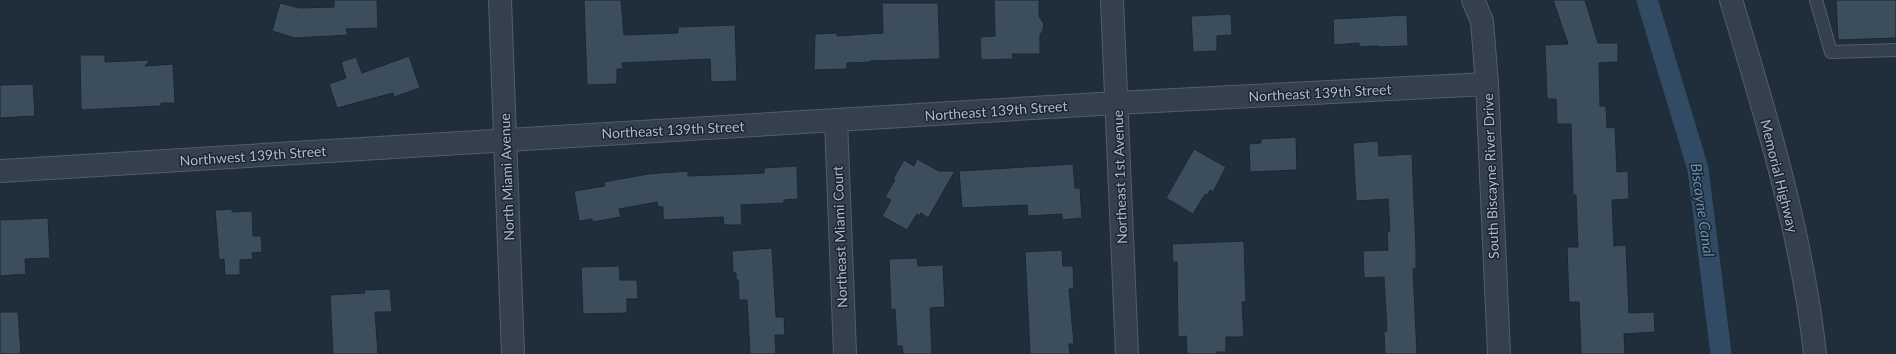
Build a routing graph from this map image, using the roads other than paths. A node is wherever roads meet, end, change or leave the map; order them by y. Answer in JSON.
{"nodes":[{"id":1,"x":500,"y":0,"type":"edge"},
{"id":2,"x":1112,"y":0,"type":"edge"},
{"id":3,"x":1473,"y":0,"type":"edge"},
{"id":4,"x":1731,"y":0,"type":"edge"},
{"id":5,"x":1816,"y":0,"type":"edge"},
{"id":6,"x":1896,"y":50,"type":"edge"},
{"id":7,"x":1487,"y":84,"type":"junction"},
{"id":8,"x":1116,"y":103,"type":"junction"},
{"id":9,"x":836,"y":121,"type":"junction"},
{"id":10,"x":505,"y":140,"type":"junction"},
{"id":11,"x":0,"y":171,"type":"edge"},
{"id":12,"x":513,"y":354,"type":"edge"},
{"id":13,"x":845,"y":354,"type":"edge"},
{"id":14,"x":1127,"y":354,"type":"edge"},
{"id":15,"x":1499,"y":354,"type":"edge"},
{"id":16,"x":1815,"y":354,"type":"edge"}],
"edges":[{"from":1,"to":10,"type":"street","name":"North Miami Avenue"},
{"from":2,"to":8,"type":"street","name":"Northeast 1st Avenue"},
{"from":3,"to":7,"type":"street","name":"South Biscayne River Drive"},
{"from":4,"to":16,"type":"street","name":"Memorial Highway"},
{"from":5,"to":6,"type":"lane"},
{"from":7,"to":8,"type":"street","name":"Northeast 139th Street"},
{"from":7,"to":15,"type":"street","name":"South Biscayne River Drive"},
{"from":8,"to":9,"type":"street","name":"Northeast 139th Street"},
{"from":8,"to":14,"type":"street","name":"Northeast 1st Avenue"},
{"from":9,"to":10,"type":"street","name":"Northeast 139th Street"},
{"from":9,"to":13,"type":"street","name":"Northeast Miami Court"},
{"from":10,"to":11,"type":"street","name":"Northwest 139th Street"},
{"from":10,"to":12,"type":"street","name":"North Miami Avenue"}]}
